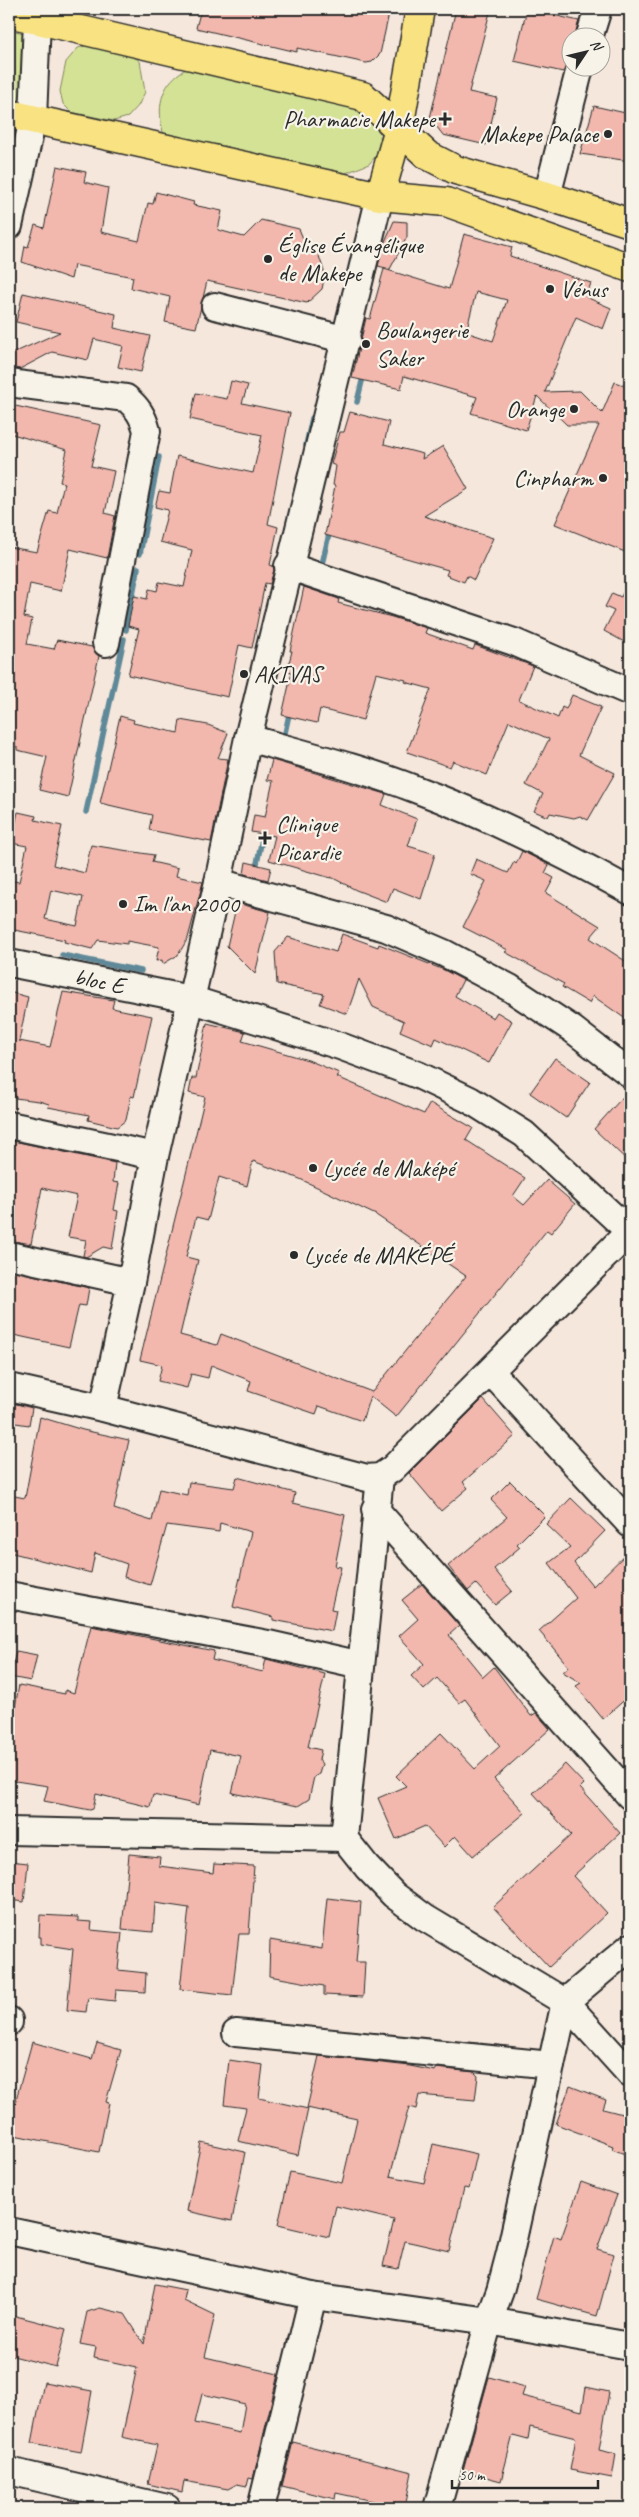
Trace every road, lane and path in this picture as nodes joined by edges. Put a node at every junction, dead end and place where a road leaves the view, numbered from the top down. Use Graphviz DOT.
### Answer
graph roads {
  1 [pos="420,9"];
  2 [pos="598,9"];
  3 [pos="9,13"];
  4 [pos="37,20"];
  5 [pos="592,28"];
  6 [pos="577,78"];
  7 [pos="21,117"];
  8 [pos="399,128"];
  9 [pos="380,196"];
  10 [pos="547,196"];
  11 [pos="630,224"];
  12 [pos="9,226"];
  13 [pos="630,268"];
  14 [pos="215,306"];
  15 [pos="346,340"];
  16 [pos="9,384"];
  17 [pos="288,566"];
  18 [pos="106,643"];
  19 [pos="630,692"];
  20 [pos="248,738"];
  21 [pos="218,882"];
  22 [pos="630,891"];
  23 [pos="9,963"];
  24 [pos="190,999"];
  25 [pos="630,1074"];
  26 [pos="9,1125"];
  27 [pos="155,1156"];
  28 [pos="630,1232"];
  29 [pos="9,1256"];
  30 [pos="131,1282"];
  31 [pos="490,1372"];
  32 [pos="9,1387"];
  33 [pos="103,1408"];
  34 [pos="380,1477"];
  35 [pos="375,1509"];
  36 [pos="630,1524"];
  37 [pos="9,1595"];
  38 [pos="361,1665"];
  39 [pos="630,1796"];
  40 [pos="9,1831"];
  41 [pos="344,1838"];
  42 [pos="630,1947"];
  43 [pos="565,2002"];
  44 [pos="236,2033"];
  45 [pos="551,2065"];
  46 [pos="630,2074"];
  47 [pos="9,2231"];
  48 [pos="313,2296"];
  49 [pos="489,2321"];
  50 [pos="630,2346"];
  51 [pos="9,2471"];
  52 [pos="167,2508"];
  53 [pos="261,2508"];
  54 [pos="437,2508"];
  1 -- 8 [label="main road"];
  2 -- 5 [label="street"];
  3 -- 4 [label="main road"];
  4 -- 7 [label="street"];
  4 -- 8 [label="main road"];
  6 -- 10 [label="street"];
  7 -- 9 [label="main road"];
  7 -- 12 [label="street"];
  8 -- 9 [label="main road"];
  8 -- 10 [label="main road"];
  9 -- 13 [label="main road"];
  9 -- 15 [label="street"];
  10 -- 11 [label="main road"];
  14 -- 15 [label="street"];
  15 -- 17 [label="street"];
  16 -- 18 [label="street"];
  17 -- 19 [label="street"];
  17 -- 20 [label="street"];
  20 -- 21 [label="street"];
  20 -- 22 [label="street"];
  21 -- 24 [label="street"];
  21 -- 25 [label="street"];
  23 -- 24 [label="street, bloc E"];
  24 -- 27 [label="street"];
  24 -- 28 [label="street, bloc E"];
  26 -- 27 [label="street"];
  27 -- 30 [label="street"];
  28 -- 31 [label="street"];
  29 -- 30 [label="street"];
  30 -- 33 [label="street"];
  31 -- 34 [label="street"];
  31 -- 36 [label="street"];
  32 -- 33 [label="street"];
  33 -- 34 [label="street"];
  34 -- 35 [label="street"];
  35 -- 38 [label="street"];
  35 -- 39 [label="street"];
  37 -- 38 [label="street"];
  38 -- 41 [label="street"];
  40 -- 41 [label="street"];
  41 -- 43 [label="street"];
  42 -- 43 [label="street"];
  43 -- 45 [label="street"];
  43 -- 46 [label="street"];
  44 -- 45 [label="street"];
  45 -- 49 [label="street"];
  47 -- 48 [label="street"];
  48 -- 49 [label="street"];
  48 -- 53 [label="street"];
  49 -- 50 [label="street"];
  49 -- 54 [label="street"];
  51 -- 52 [label="street"];
}
